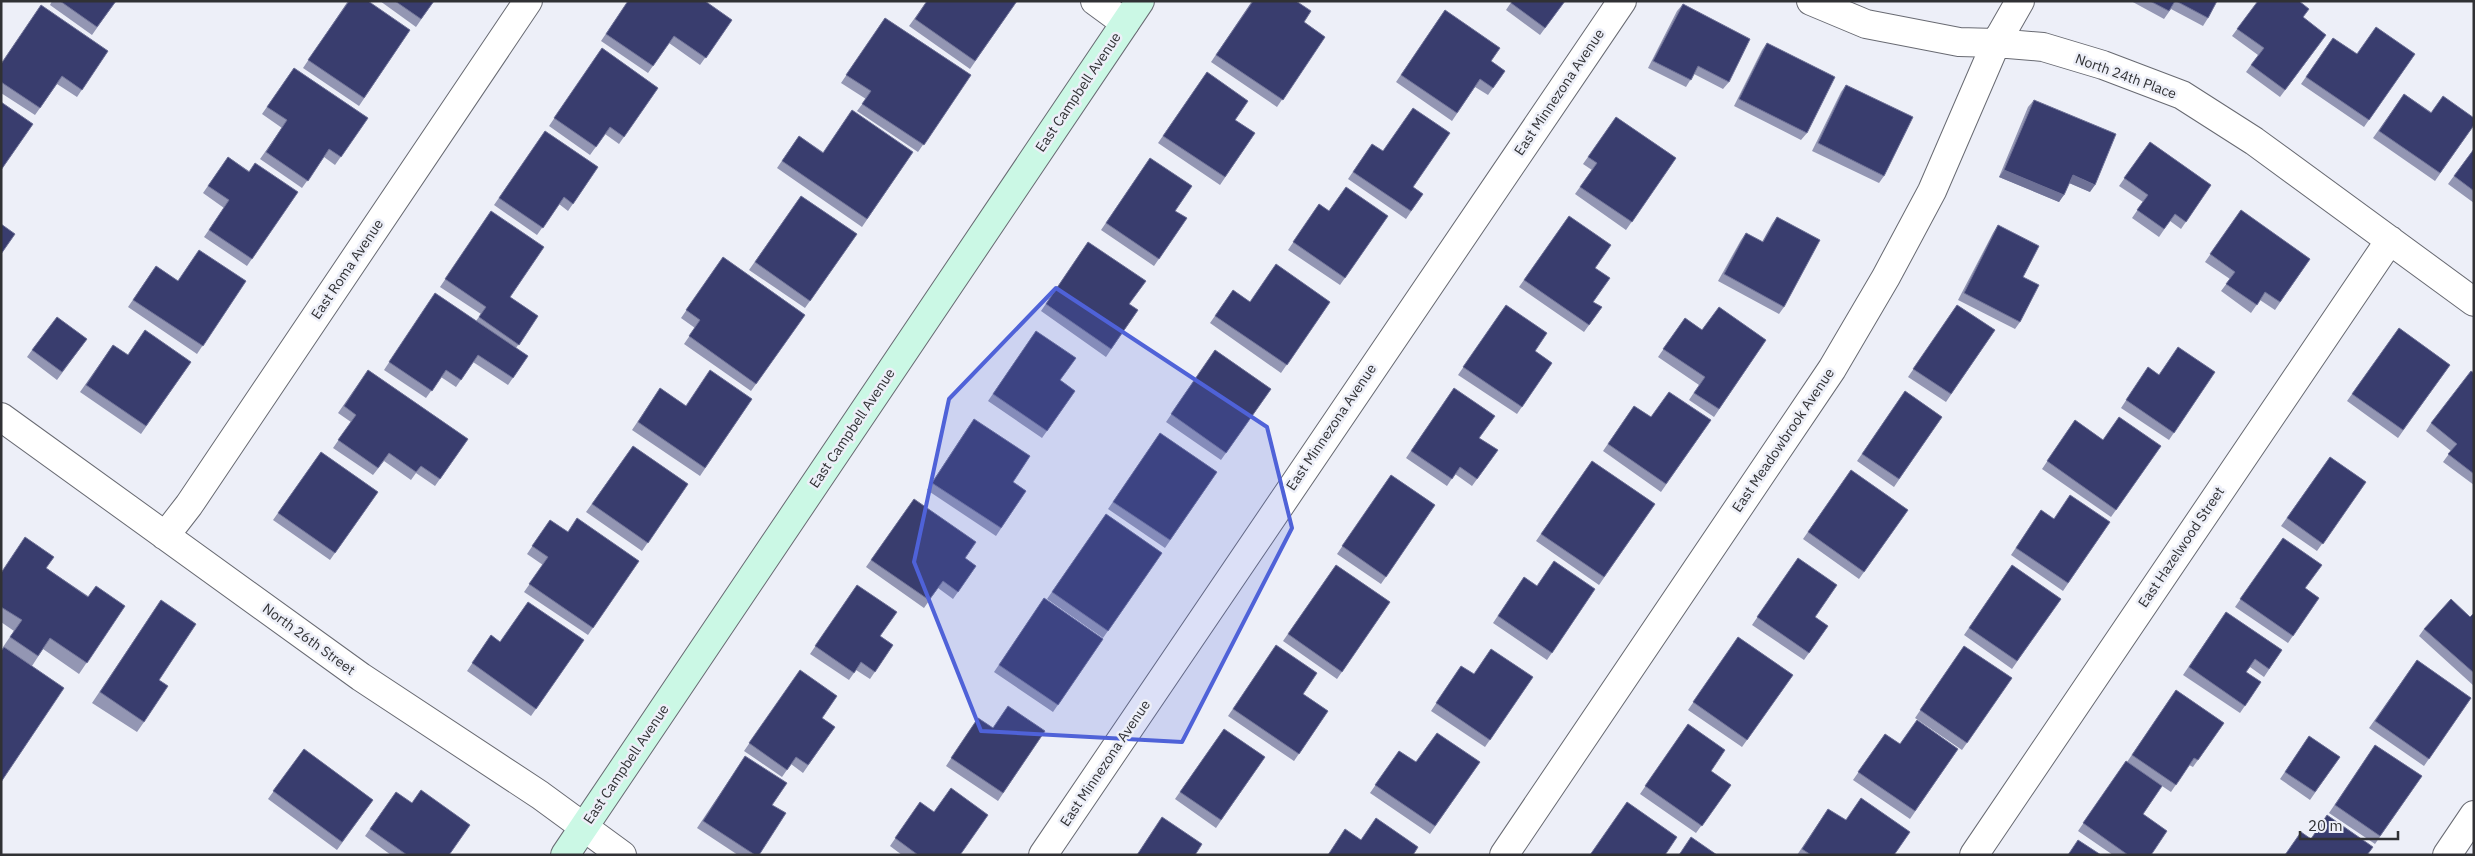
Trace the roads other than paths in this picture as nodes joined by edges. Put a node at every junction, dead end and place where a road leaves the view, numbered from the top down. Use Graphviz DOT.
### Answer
graph roads {
  1 [pos="528,1"];
  2 [pos="1095,1"];
  3 [pos="1622,1"];
  4 [pos="1811,1"];
  5 [pos="2020,1"];
  6 [pos="1132,12"];
  7 [pos="1996,42"];
  8 [pos="2390,240"];
  9 [pos="2474,302"];
  10 [pos="1,417"];
  11 [pos="165,536"];
  12 [pos="2474,814"];
  13 [pos="584,827"];
  14 [pos="565,855"];
  15 [pos="622,855"];
  16 [pos="1043,855"];
  17 [pos="1504,855"];
  18 [pos="1974,855"];
  19 [pos="2447,855"];
  1 -- 11 [label="street, East Roma Avenue"];
  2 -- 6 [label="street"];
  3 -- 16 [label="street, East Minnezona Avenue"];
  4 -- 7 [label="street, North 24th Place"];
  5 -- 7 [label="street, East Meadowbrook Avenue"];
  6 -- 13 [label="street, East Campbell Avenue"];
  7 -- 8 [label="street, North 24th Place"];
  7 -- 17 [label="street, East Meadowbrook Avenue"];
  8 -- 9 [label="street, North 24th Place"];
  8 -- 18 [label="street, East Hazelwood Street"];
  10 -- 11 [label="street, North 26th Street"];
  11 -- 13 [label="street, North 26th Street"];
  12 -- 19 [label="street"];
  13 -- 14 [label="street, East Campbell Avenue"];
  13 -- 15 [label="street, North 26th Street"];
}
